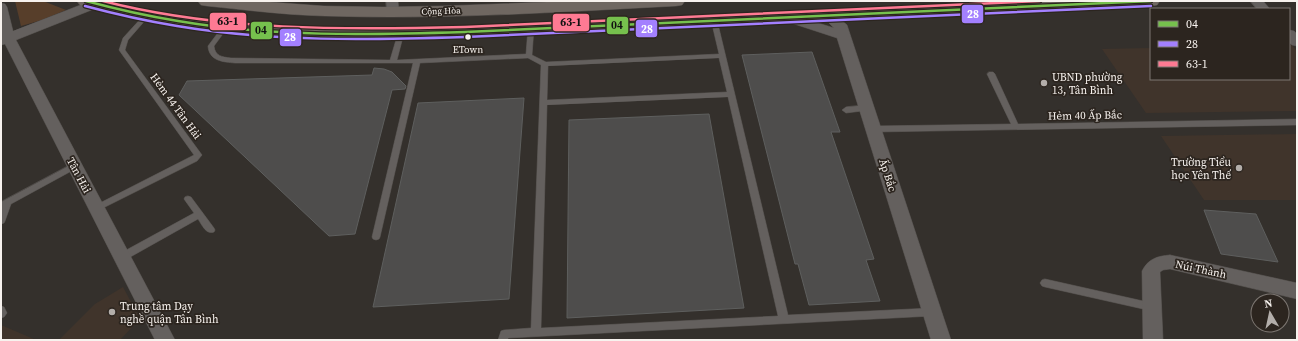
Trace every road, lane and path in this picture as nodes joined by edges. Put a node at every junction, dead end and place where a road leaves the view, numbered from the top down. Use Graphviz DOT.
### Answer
graph roads {
  1 [pos="207,1"];
  2 [pos="676,1"];
  3 [pos="890,1"];
  4 [pos="1151,1"];
  5 [pos="90,2"];
  6 [pos="597,3"];
  7 [pos="286,5"];
  8 [pos="1,7"];
  9 [pos="393,7"];
  10 [pos="818,7"];
  11 [pos="142,9"];
  12 [pos="787,17"];
  13 [pos="714,20"];
  14 [pos="225,27"];
  15 [pos="530,28"];
  16 [pos="4,32"];
  17 [pos="401,33"];
  18 [pos="843,35"];
  19 [pos="529,56"];
  20 [pos="722,56"];
  21 [pos="417,61"];
  22 [pos="394,62"];
  23 [pos="545,64"];
  24 [pos="991,74"];
  25 [pos="731,94"];
  26 [pos="544,103"];
  27 [pos="867,108"];
  28 [pos="846,110"];
  29 [pos="1297,122"];
  30 [pos="1016,127"];
  31 [pos="873,129"];
  32 [pos="74,166"];
  33 [pos="188,200"];
  34 [pos="4,204"];
  35 [pos="97,208"];
  36 [pos="200,214"];
  37 [pos="1,222"];
  38 [pos="211,230"];
  39 [pos="376,237"];
  40 [pos="122,257"];
  41 [pos="1045,283"];
  42 [pos="1297,291"];
  43 [pos="1152,307"];
  44 [pos="1,310"];
  45 [pos="932,312"];
  46 [pos="1,314"];
  47 [pos="784,320"];
  48 [pos="536,332"];
  49 [pos="165,340"];
  50 [pos="503,340"];
  51 [pos="941,340"];
  52 [pos="1153,340"];
  1 -- 7 [label="main road, Cộng Hòa"];
  2 -- 6 [label="main road, Cộng Hòa"];
  3 -- 10 [label="main road, Cộng Hòa"];
  4 -- 10 [label="main road, Cộng Hòa"];
  5 -- 11 [label="main road, Cộng Hòa"];
  5 -- 16 [label="street"];
  6 -- 9 [label="main road, Cộng Hòa"];
  7 -- 9 [label="main road, Cộng Hòa"];
  8 -- 16 [label="street, Tân Hải"];
  10 -- 11 [label="main road, Cộng Hòa"];
  10 -- 12 [label="main road, Cộng Hòa"];
  10 -- 18 [label="street, Ấp Bắc"];
  11 -- 14 [label="main road, Cộng Hòa"];
  11 -- 35 [label="lane, Hẻm 44 Tân Hải"];
  12 -- 13 [label="main road, Cộng Hòa"];
  12 -- 18 [label="street"];
  13 -- 15 [label="main road, Cộng Hòa"];
  13 -- 20 [label="lane"];
  14 -- 17 [label="main road, Cộng Hòa"];
  14 -- 22 [label="lane"];
  15 -- 17 [label="main road, Cộng Hòa"];
  15 -- 19 [label="lane"];
  16 -- 32 [label="street, Tân Hải"];
  17 -- 22 [label="lane"];
  18 -- 27 [label="street, Ấp Bắc"];
  19 -- 21 [label="lane"];
  19 -- 23 [label="lane"];
  20 -- 23 [label="lane"];
  20 -- 25 [label="lane"];
  21 -- 22 [label="lane"];
  21 -- 39 [label="lane"];
  23 -- 26 [label="lane"];
  24 -- 30 [label="lane"];
  25 -- 26 [label="lane"];
  25 -- 47 [label="lane"];
  26 -- 48 [label="lane"];
  27 -- 28 [label="lane"];
  27 -- 31 [label="street, Ấp Bắc"];
  29 -- 30 [label="lane, Hẻm 40 Ấp Bắc"];
  30 -- 31 [label="lane, Hẻm 40 Ấp Bắc"];
  31 -- 45 [label="street, Ấp Bắc"];
  32 -- 34 [label="lane"];
  32 -- 35 [label="street, Tân Hải"];
  33 -- 36 [label="lane"];
  34 -- 37 [label="lane"];
  35 -- 40 [label="street, Tân Hải"];
  36 -- 38 [label="lane"];
  36 -- 40 [label="lane"];
  40 -- 49 [label="street, Tân Hải"];
  41 -- 43 [label="lane"];
  42 -- 43 [label="street, Núi Thành"];
  43 -- 52 [label="street, Núi Thành"];
  44 -- 46 [label="lane"];
  45 -- 47 [label="lane"];
  45 -- 51 [label="street, Ấp Bắc"];
  47 -- 48 [label="lane"];
  48 -- 50 [label="lane"];
}
